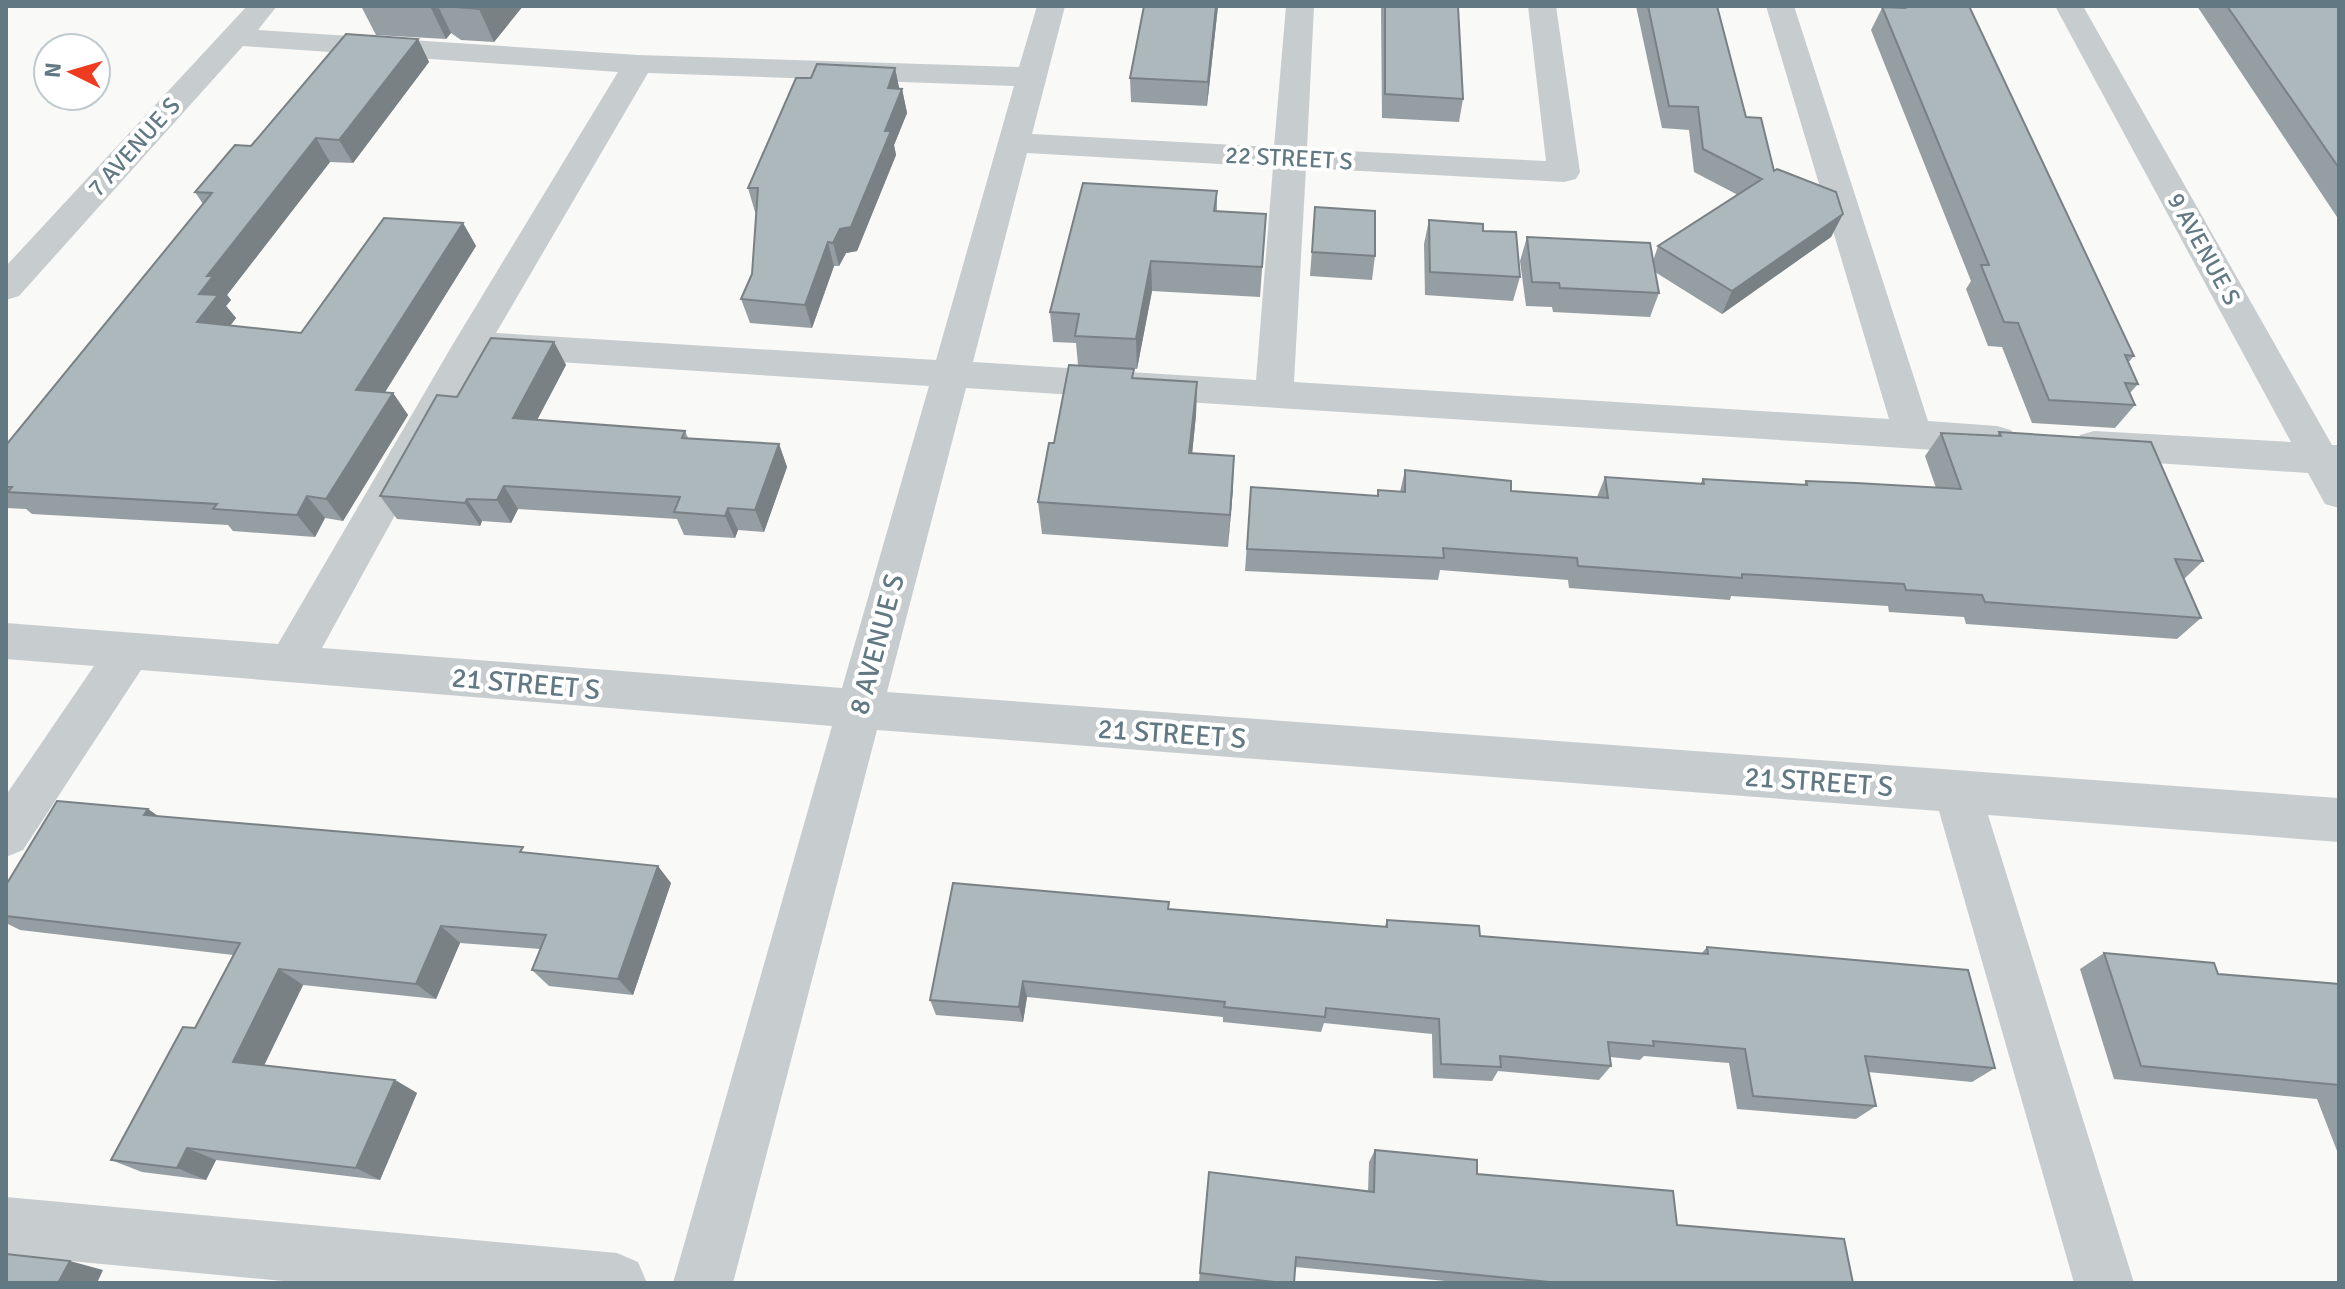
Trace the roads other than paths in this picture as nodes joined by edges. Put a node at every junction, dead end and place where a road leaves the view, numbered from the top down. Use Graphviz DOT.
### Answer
graph roads {
  1 [pos="263,6"];
  2 [pos="1051,6"];
  3 [pos="1300,6"];
  4 [pos="1542,6"];
  5 [pos="1780,6"];
  6 [pos="2069,6"];
  7 [pos="235,37"];
  8 [pos="638,64"];
  9 [pos="1032,77"];
  10 [pos="1013,143"];
  11 [pos="1290,158"];
  12 [pos="6,288"];
  13 [pos="471,344"];
  14 [pos="950,376"];
  15 [pos="1274,395"];
  16 [pos="1913,435"];
  17 [pos="2333,471"];
  18 [pos="6,641"];
  19 [pos="129,651"];
  20 [pos="290,664"];
  21 [pos="858,709"];
  22 [pos="1957,791"];
  23 [pos="2339,820"];
  24 [pos="6,835"];
  25 [pos="6,1226"];
  26 [pos="617,1283"];
  27 [pos="703,1283"];
  28 [pos="2104,1283"];
  1 -- 7 [label="street, 7 AVENUE S"];
  2 -- 9 [label="street, 8 AVENUE S"];
  3 -- 11 [label="street"];
  4 -- 11 [label="street, 22 STREET S"];
  5 -- 16 [label="street"];
  6 -- 17 [label="street, 9 AVENUE S"];
  7 -- 8 [label="street"];
  7 -- 12 [label="street, 7 AVENUE S"];
  8 -- 9 [label="street"];
  8 -- 13 [label="street"];
  9 -- 10 [label="street, 8 AVENUE S"];
  10 -- 11 [label="street, 22 STREET S"];
  10 -- 14 [label="street, 8 AVENUE S"];
  11 -- 15 [label="street"];
  13 -- 14 [label="street"];
  13 -- 20 [label="street"];
  14 -- 15 [label="street"];
  14 -- 21 [label="street, 8 AVENUE S"];
  15 -- 16 [label="street"];
  16 -- 17 [label="street"];
  18 -- 19 [label="street, 21 STREET S"];
  19 -- 20 [label="street, 21 STREET S"];
  19 -- 24 [label="street"];
  20 -- 21 [label="street, 21 STREET S"];
  21 -- 22 [label="street, 21 STREET S"];
  21 -- 27 [label="street, 8 AVENUE S"];
  22 -- 23 [label="street, 21 STREET S"];
  22 -- 28 [label="street"];
  25 -- 26 [label="street"];
}
